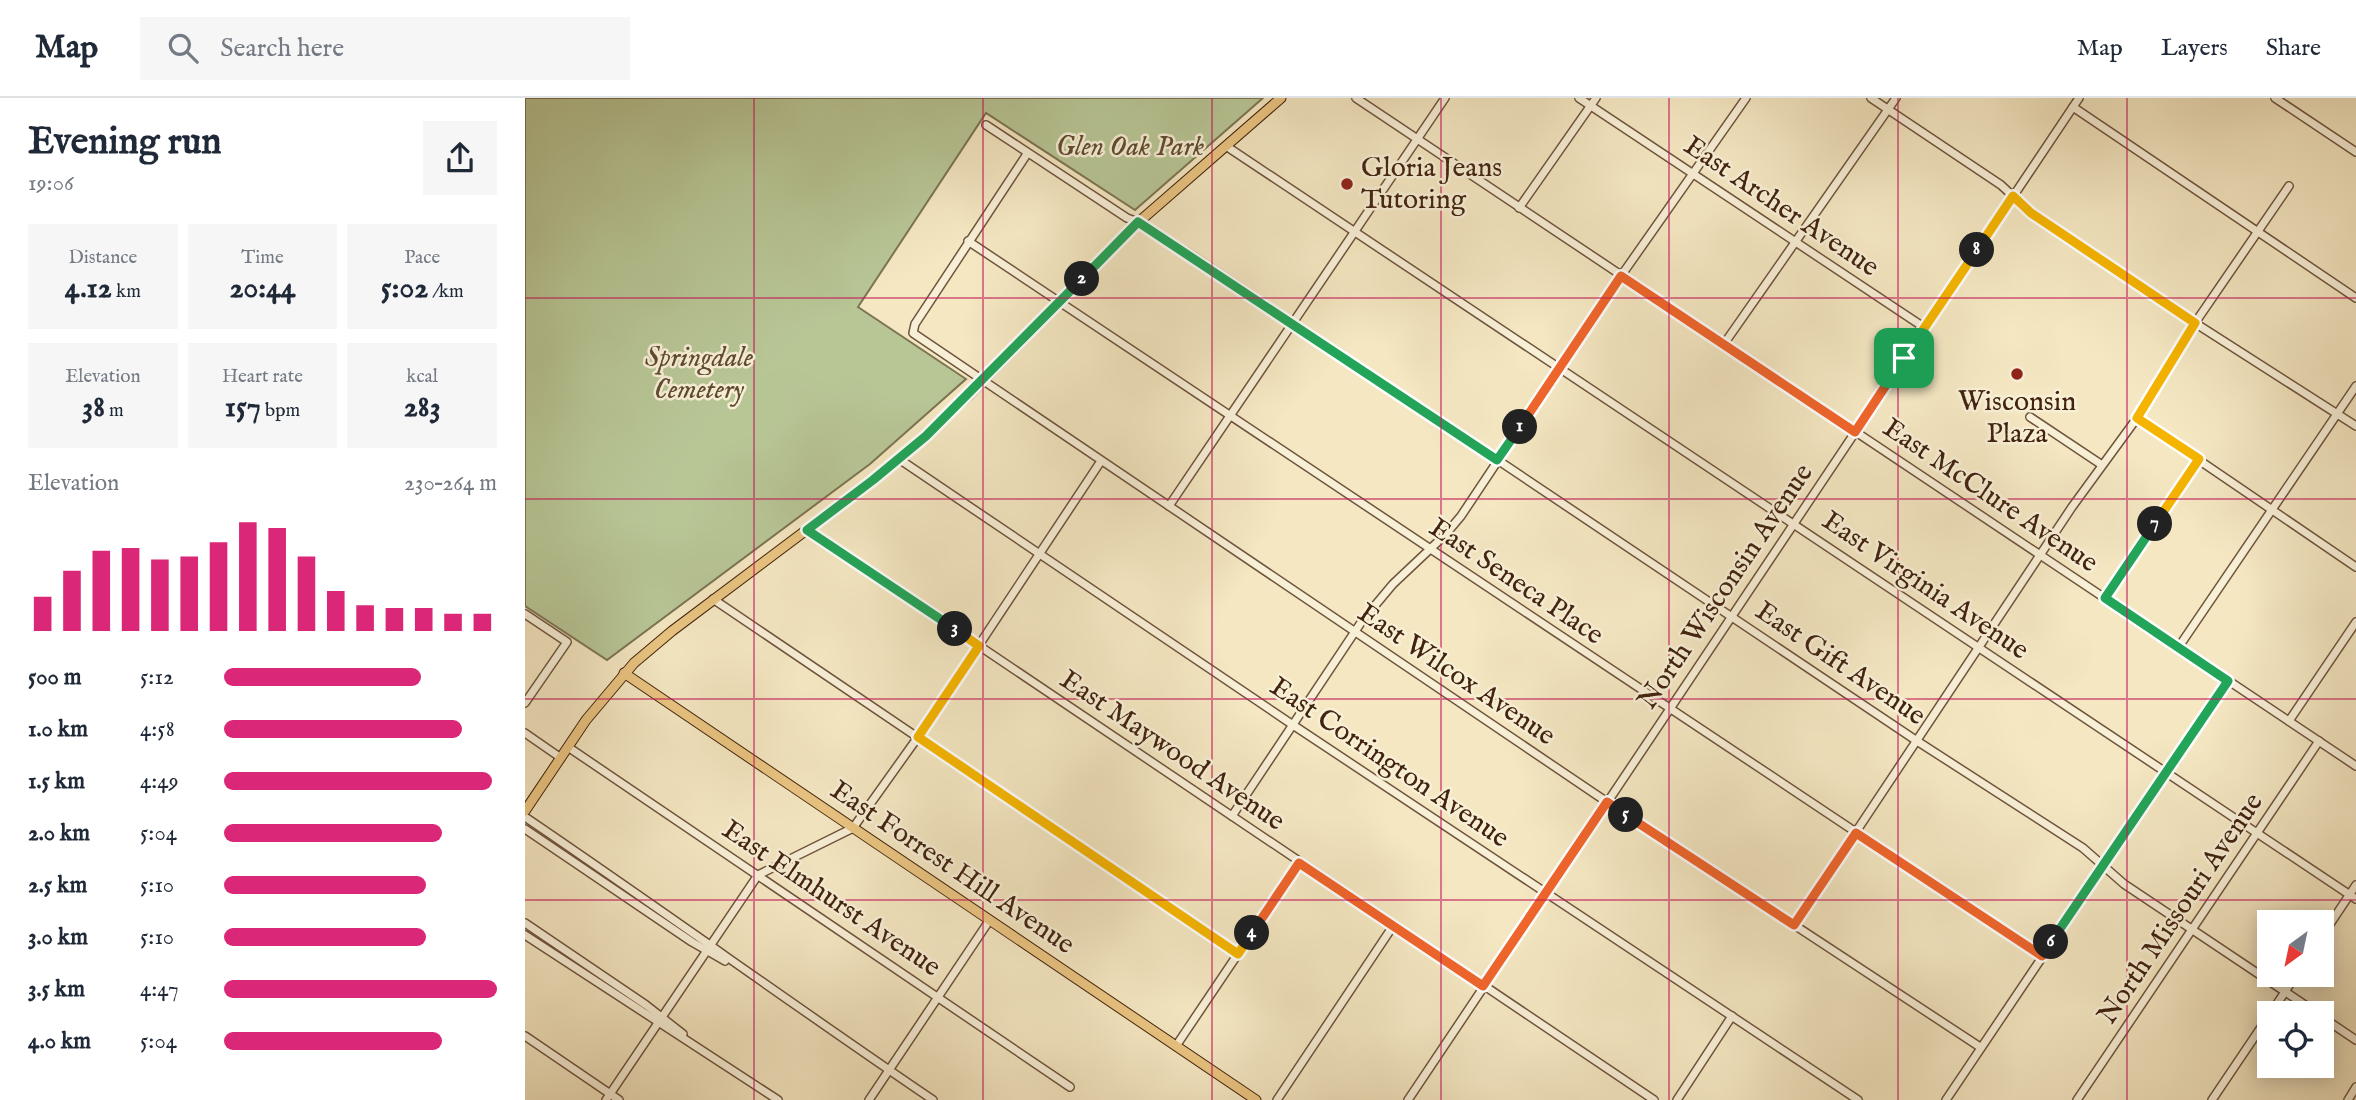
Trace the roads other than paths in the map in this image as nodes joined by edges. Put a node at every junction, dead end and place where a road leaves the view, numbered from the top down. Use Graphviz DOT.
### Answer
graph roads {
  1 [pos="1281,98"];
  2 [pos="1356,98"];
  3 [pos="1445,98"];
  4 [pos="1579,98"];
  5 [pos="1596,98"];
  6 [pos="1746,98"];
  7 [pos="1871,98"];
  8 [pos="1896,98"];
  9 [pos="2079,98"];
  10 [pos="2275,98"];
  11 [pos="1591,106"];
  12 [pos="2073,107"];
  13 [pos="1888,109"];
  14 [pos="986,125"];
  15 [pos="1416,139"];
  16 [pos="1226,146"];
  17 [pos="2356,152"];
  18 [pos="1027,154"];
  19 [pos="1693,174"];
  20 [pos="2288,186"];
  21 [pos="2013,196"];
  22 [pos="1519,208"];
  23 [pos="1138,222"];
  24 [pos="1354,231"];
  25 [pos="2257,231"];
  26 [pos="968,241"];
  27 [pos="1794,242"];
  28 [pos="1621,276"];
  29 [pos="2356,298"];
  30 [pos="1060,302"];
  31 [pos="1292,323"];
  32 [pos="2195,323"];
  33 [pos="1925,328"];
  34 [pos="1724,344"];
  35 [pos="1560,368"];
  36 [pos="983,380"];
  37 [pos="2356,386"];
  38 [pos="2338,414"];
  39 [pos="1230,415"];
  40 [pos="2030,417"];
  41 [pos="2137,418"];
  42 [pos="2356,426"];
  43 [pos="1855,432"];
  44 [pos="2199,459"];
  45 [pos="899,460"];
  46 [pos="1497,460"];
  47 [pos="1101,461"];
  48 [pos="2102,465"];
  49 [pos="1169,506"];
  50 [pos="2272,509"];
  51 [pos="1794,524"];
  52 [pos="807,530"];
  53 [pos="1429,549"];
  54 [pos="1040,555"];
  55 [pos="2041,555"];
  56 [pos="2356,567"];
  57 [pos="2105,598"];
  58 [pos="713,599"];
  59 [pos="525,614"];
  60 [pos="1731,617"];
  61 [pos="2356,622"];
  62 [pos="1354,631"];
  63 [pos="979,646"];
  64 [pos="1980,648"];
  65 [pos="2178,648"];
  66 [pos="624,673"];
  67 [pos="2228,681"];
  68 [pos="525,703"];
  69 [pos="1669,709"];
  70 [pos="2289,722"];
  71 [pos="1293,725"];
  72 [pos="525,733"];
  73 [pos="918,737"];
  74 [pos="1917,741"];
  75 [pos="2319,741"];
  76 [pos="568,747"];
  77 [pos="561,758"];
  78 [pos="2356,766"];
  79 [pos="2166,772"];
  80 [pos="1607,802"];
  81 [pos="525,814"];
  82 [pos="1232,816"];
  83 [pos="853,828"];
  84 [pos="525,829"];
  85 [pos="1856,833"];
  86 [pos="2257,834"];
  87 [pos="1299,863"];
  88 [pos="2103,867"];
  89 [pos="758,875"];
  90 [pos="2356,886"];
  91 [pos="1546,893"];
  92 [pos="2353,897"];
  93 [pos="2335,920"];
  94 [pos="989,921"];
  95 [pos="525,923"];
  96 [pos="1794,925"];
  97 [pos="1393,926"];
  98 [pos="2193,930"];
  99 [pos="525,935"];
  100 [pos="709,948"];
  101 [pos="1238,954"];
  102 [pos="2042,956"];
  103 [pos="1483,986"];
  104 [pos="2288,987"];
  105 [pos="2285,992"];
  106 [pos="939,996"];
  107 [pos="2279,1001"];
  108 [pos="2299,1001"];
  109 [pos="1732,1016"];
  110 [pos="661,1020"];
  111 [pos="2334,1025"];
  112 [pos="2257,1033"];
  113 [pos="525,1036"];
  114 [pos="2356,1040"];
  115 [pos="1176,1046"];
  116 [pos="1980,1047"];
  117 [pos="889,1070"];
  118 [pos="1070,1087"];
  119 [pos="2356,1087"];
  120 [pos="608,1097"];
  121 [pos="619,1100"];
  122 [pos="778,1100"];
  123 [pos="869,1100"];
  124 [pos="933,1100"];
  125 [pos="1256,1100"];
  126 [pos="1277,1100"];
  127 [pos="1408,1100"];
  128 [pos="1654,1100"];
  129 [pos="1677,1100"];
  130 [pos="1858,1100"];
  131 [pos="1946,1100"];
  132 [pos="2077,1100"];
  133 [pos="2212,1100"];
  134 [pos="2347,1100"];
  1 -- 16 [label="main road"];
  2 -- 15 [label="street, East McClure Avenue"];
  3 -- 15 [label="street"];
  4 -- 11 [label="street, East Archer Avenue"];
  5 -- 11 [label="street"];
  6 -- 19 [label="street"];
  7 -- 13 [label="street"];
  8 -- 13 [label="street"];
  9 -- 12 [label="street, North Wisconsin Avenue"];
  10 -- 17 [label="street"];
  11 -- 19 [label="street, East Archer Avenue"];
  11 -- 22 [label="street"];
  12 -- 21 [label="street, North Wisconsin Avenue"];
  12 -- 25 [label="street"];
  13 -- 21 [label="street"];
  13 -- 27 [label="street"];
  14 -- 18 [label="street, East Gift Avenue"];
  15 -- 22 [label="street, East McClure Avenue"];
  15 -- 24 [label="street"];
  16 -- 23 [label="main road"];
  16 -- 24 [label="street, East Virginia Avenue"];
  18 -- 23 [label="street, East Gift Avenue"];
  18 -- 26 [label="street"];
  19 -- 27 [label="street, East Archer Avenue"];
  19 -- 28 [label="street"];
  20 -- 25 [label="street"];
  21 -- 32 [label="street"];
  21 -- 33 [label="street, North Wisconsin Avenue"];
  22 -- 28 [label="street, East McClure Avenue"];
  23 -- 30 [label="main road"];
  23 -- 31 [label="street, East Gift Avenue"];
  24 -- 31 [label="street"];
  24 -- 35 [label="street, East Virginia Avenue"];
  25 -- 29 [label="street"];
  25 -- 32 [label="street"];
  26 -- 30 [label="street, East Seneca Place"];
  26 -- 36 [label="street, East Wilcox Avenue"];
  27 -- 33 [label="street, East Archer Avenue"];
  27 -- 34 [label="street"];
  28 -- 34 [label="street, East McClure Avenue"];
  28 -- 35 [label="street"];
  30 -- 36 [label="main road"];
  30 -- 39 [label="street, East Seneca Place"];
  31 -- 39 [label="street"];
  31 -- 46 [label="street, East Gift Avenue"];
  32 -- 38 [label="street"];
  32 -- 41 [label="street"];
  33 -- 43 [label="street, North Wisconsin Avenue"];
  34 -- 43 [label="street, East McClure Avenue"];
  35 -- 46 [label="street"];
  35 -- 51 [label="street, East Virginia Avenue"];
  36 -- 45 [label="main road"];
  36 -- 47 [label="street, East Wilcox Avenue"];
  37 -- 38 [label="street"];
  38 -- 42 [label="street"];
  38 -- 50 [label="street"];
  39 -- 49 [label="street"];
  39 -- 53 [label="street, East Seneca Place"];
  40 -- 48 [label="street"];
  41 -- 44 [label="street"];
  41 -- 48 [label="street"];
  43 -- 51 [label="street, North Wisconsin Avenue"];
  43 -- 55 [label="street, East McClure Avenue"];
  44 -- 50 [label="street"];
  44 -- 57 [label="street"];
  45 -- 52 [label="main road"];
  45 -- 54 [label="street, East Corrington Avenue"];
  46 -- 53 [label="street"];
  46 -- 60 [label="street, East Gift Avenue"];
  47 -- 49 [label="street, East Wilcox Avenue"];
  47 -- 54 [label="street"];
  48 -- 55 [label="street"];
  49 -- 62 [label="street, East Wilcox Avenue"];
  50 -- 56 [label="street"];
  50 -- 65 [label="street"];
  51 -- 60 [label="street, North Wisconsin Avenue"];
  51 -- 64 [label="street, East Virginia Avenue"];
  52 -- 58 [label="main road"];
  52 -- 63 [label="street, East Maywood Avenue"];
  53 -- 62 [label="street"];
  53 -- 69 [label="street, East Seneca Place"];
  54 -- 63 [label="street"];
  54 -- 71 [label="street, East Corrington Avenue"];
  55 -- 57 [label="street, East McClure Avenue"];
  55 -- 64 [label="street"];
  57 -- 65 [label="street, East McClure Avenue"];
  58 -- 66 [label="main road"];
  58 -- 73 [label="street"];
  59 -- 68 [label="street"];
  60 -- 69 [label="street, North Wisconsin Avenue"];
  60 -- 74 [label="street, East Gift Avenue"];
  61 -- 70 [label="street"];
  62 -- 71 [label="street"];
  62 -- 80 [label="street, East Wilcox Avenue"];
  63 -- 73 [label="street"];
  63 -- 82 [label="street, East Maywood Avenue"];
  64 -- 74 [label="street"];
  64 -- 79 [label="street, East Virginia Avenue"];
  65 -- 67 [label="street, East McClure Avenue"];
  66 -- 76 [label="main road"];
  66 -- 83 [label="main road, East Forrest Hill Avenue"];
  67 -- 70 [label="street, East McClure Avenue"];
  67 -- 79 [label="street"];
  69 -- 80 [label="street, North Wisconsin Avenue"];
  69 -- 85 [label="street, East Seneca Place"];
  70 -- 75 [label="street, East McClure Avenue"];
  71 -- 82 [label="street"];
  71 -- 91 [label="street, East Corrington Avenue"];
  72 -- 77 [label="street"];
  73 -- 83 [label="street"];
  73 -- 101 [label="street"];
  74 -- 85 [label="street"];
  74 -- 88 [label="street, East Gift Avenue"];
  75 -- 78 [label="street, East McClure Avenue"];
  75 -- 86 [label="street, North Missouri Avenue"];
  76 -- 77 [label="main road"];
  76 -- 89 [label="street, East Elmhurst Avenue"];
  77 -- 81 [label="main road"];
  79 -- 86 [label="street, East Virginia Avenue"];
  79 -- 88 [label="street"];
  80 -- 91 [label="street, North Wisconsin Avenue"];
  80 -- 96 [label="street, East Wilcox Avenue"];
  81 -- 100 [label="street"];
  82 -- 87 [label="street, East Maywood Avenue"];
  83 -- 89 [label="street"];
  83 -- 94 [label="main road, East Forrest Hill Avenue"];
  84 -- 100 [label="street"];
  85 -- 96 [label="street"];
  85 -- 102 [label="street, East Seneca Place"];
  86 -- 92 [label="street, East Virginia Avenue"];
  86 -- 98 [label="street, North Missouri Avenue"];
  87 -- 97 [label="street, East Maywood Avenue"];
  87 -- 101 [label="street"];
  88 -- 98 [label="street, East Gift Avenue"];
  88 -- 102 [label="street"];
  89 -- 100 [label="street"];
  89 -- 106 [label="street, East Elmhurst Avenue"];
  90 -- 92 [label="street"];
  91 -- 103 [label="street, North Wisconsin Avenue"];
  91 -- 109 [label="street, East Corrington Avenue"];
  92 -- 93 [label="street"];
  94 -- 106 [label="street"];
  94 -- 115 [label="main road, East Forrest Hill Avenue"];
  95 -- 110 [label="street"];
  96 -- 116 [label="street, East Wilcox Avenue"];
  97 -- 103 [label="street, East Maywood Avenue"];
  97 -- 126 [label="street"];
  98 -- 105 [label="street, East Gift Avenue"];
  98 -- 132 [label="street, North Missouri Avenue"];
  99 -- 110 [label="street"];
  100 -- 110 [label="street"];
  100 -- 117 [label="street"];
  101 -- 115 [label="street"];
  102 -- 116 [label="street"];
  103 -- 127 [label="street, North Wisconsin Avenue"];
  103 -- 128 [label="street, East Maywood Avenue"];
  104 -- 105 [label="street"];
  105 -- 107 [label="street"];
  105 -- 108 [label="street, East Gift Avenue"];
  106 -- 117 [label="street"];
  106 -- 118 [label="street, East Elmhurst Avenue"];
  109 -- 129 [label="street"];
  109 -- 130 [label="street, East Corrington Avenue"];
  110 -- 120 [label="street"];
  110 -- 122 [label="street"];
  111 -- 114 [label="street"];
  112 -- 133 [label="street"];
  113 -- 120 [label="street"];
  115 -- 125 [label="main road, East Forrest Hill Avenue"];
  116 -- 131 [label="street"];
  117 -- 123 [label="street"];
  117 -- 124 [label="street"];
  119 -- 134 [label="street"];
  120 -- 121 [label="street"];
}
